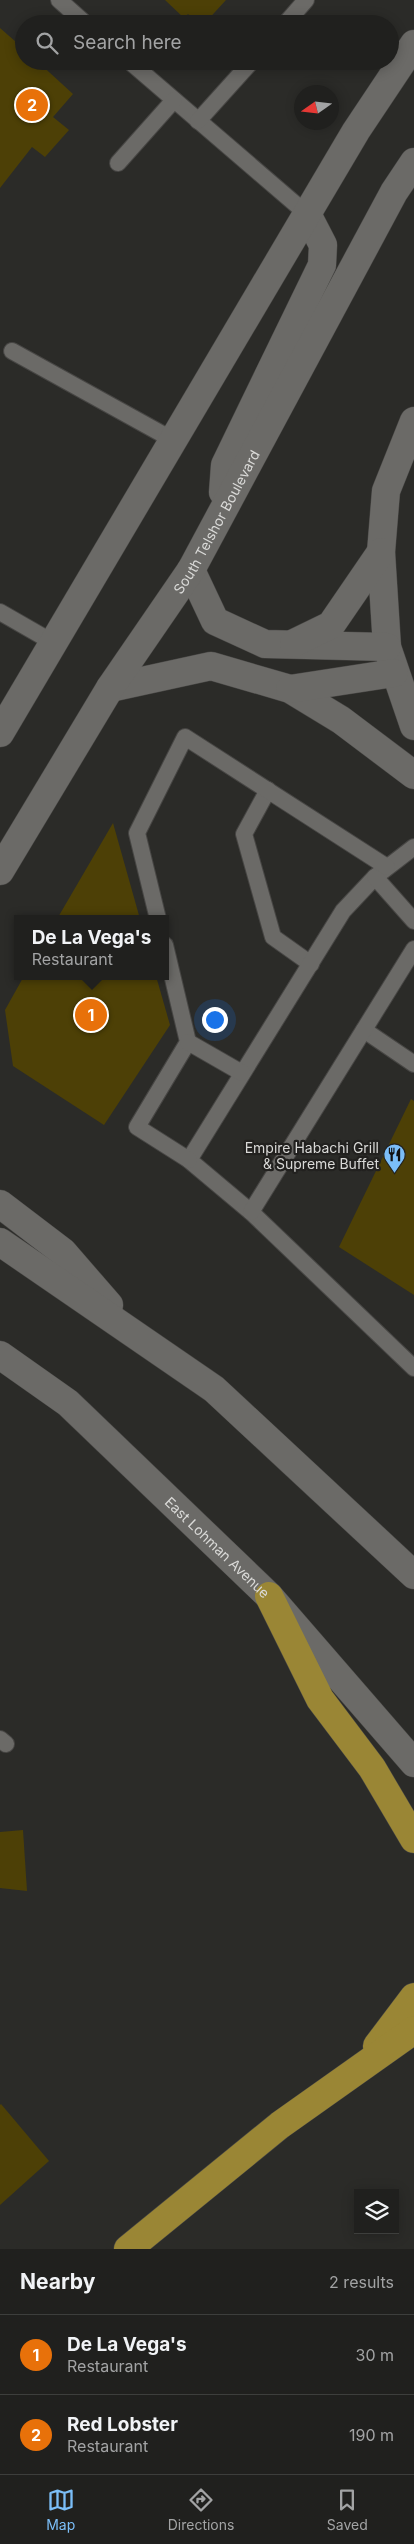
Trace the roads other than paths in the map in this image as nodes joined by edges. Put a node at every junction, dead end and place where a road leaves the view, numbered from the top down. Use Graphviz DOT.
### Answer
graph roads {
  1 [pos="59,0"];
  2 [pos="297,3"];
  3 [pos="76,15"];
  4 [pos="290,15"];
  5 [pos="414,44"];
  6 [pos="399,66"];
  7 [pos="139,70"];
  8 [pos="244,70"];
  9 [pos="397,70"];
  10 [pos="174,100"];
  11 [pos="198,121"];
  12 [pos="414,162"];
  13 [pos="118,163"];
  14 [pos="307,214"];
  15 [pos="12,351"];
  16 [pos="414,421"];
  17 [pos="173,440"];
  18 [pos="222,511"];
  19 [pos="380,552"];
  20 [pos="191,570"];
  21 [pos="0,612"];
  22 [pos="54,643"];
  23 [pos="290,645"];
  24 [pos="391,660"];
  25 [pos="110,688"];
  26 [pos="290,689"];
  27 [pos="414,726"];
  28 [pos="0,733"];
  29 [pos="414,776"];
  30 [pos="268,790"];
  31 [pos="414,847"];
  32 [pos="0,871"];
  33 [pos="381,872"];
  34 [pos="157,915"];
  35 [pos="414,920"];
  36 [pos="414,950"];
  37 [pos="169,963"];
  38 [pos="311,964"];
  39 [pos="364,1030"];
  40 [pos="188,1042"];
  41 [pos="414,1064"];
  42 [pos="242,1073"];
  43 [pos="189,1160"];
  44 [pos="0,1204"];
  45 [pos="251,1212"];
  46 [pos="0,1242"];
  47 [pos="135,1335"];
  48 [pos="0,1355"];
  49 [pos="414,1368"];
  50 [pos="414,1575"];
  51 [pos="270,1596"];
  52 [pos="414,1763"];
  53 [pos="414,1839"];
  54 [pos="414,1997"];
  55 [pos="414,2030"];
  56 [pos="359,2069"];
  57 [pos="128,2249"];
  1 -- 3 [label="lane"];
  2 -- 4 [label="lane"];
  5 -- 6 [label="main road"];
  7 -- 10 [label="lane"];
  8 -- 11 [label="lane"];
  9 -- 14 [label="main road"];
  10 -- 11 [label="lane"];
  10 -- 13 [label="lane"];
  11 -- 14 [label="lane"];
  12 -- 18 [label="main road, South Telshor Boulevard"];
  14 -- 17 [label="main road"];
  14 -- 18 [label="main road"];
  15 -- 17 [label="lane"];
  16 -- 19 [label="main road"];
  17 -- 22 [label="main road"];
  18 -- 20 [label="main road, South Telshor Boulevard"];
  19 -- 23 [label="main road"];
  19 -- 24 [label="main road"];
  20 -- 23 [label="main road"];
  20 -- 25 [label="main road, South Telshor Boulevard"];
  21 -- 22 [label="lane"];
  22 -- 28 [label="main road"];
  23 -- 24 [label="main road"];
  24 -- 26 [label="main road"];
  24 -- 27 [label="main road"];
  25 -- 26 [label="main road"];
  25 -- 32 [label="main road, South Telshor Boulevard"];
  26 -- 29 [label="main road"];
  30 -- 33 [label="lane"];
  30 -- 34 [label="lane"];
  30 -- 38 [label="lane"];
  31 -- 33 [label="lane"];
  33 -- 35 [label="lane"];
  33 -- 38 [label="lane"];
  36 -- 39 [label="lane"];
  37 -- 40 [label="lane"];
  38 -- 42 [label="lane"];
  39 -- 41 [label="lane"];
  39 -- 45 [label="lane"];
  40 -- 42 [label="lane"];
  40 -- 43 [label="lane"];
  42 -- 43 [label="lane"];
  43 -- 45 [label="lane"];
  44 -- 47 [label="main road"];
  45 -- 49 [label="lane"];
  46 -- 47 [label="main road"];
  47 -- 50 [label="main road"];
  48 -- 51 [label="main road, East Lohman Avenue"];
  51 -- 52 [label="main road, East Lohman Avenue"];
  51 -- 53 [label="highway"];
  54 -- 56 [label="highway"];
  55 -- 56 [label="highway"];
  56 -- 57 [label="highway"];
}
